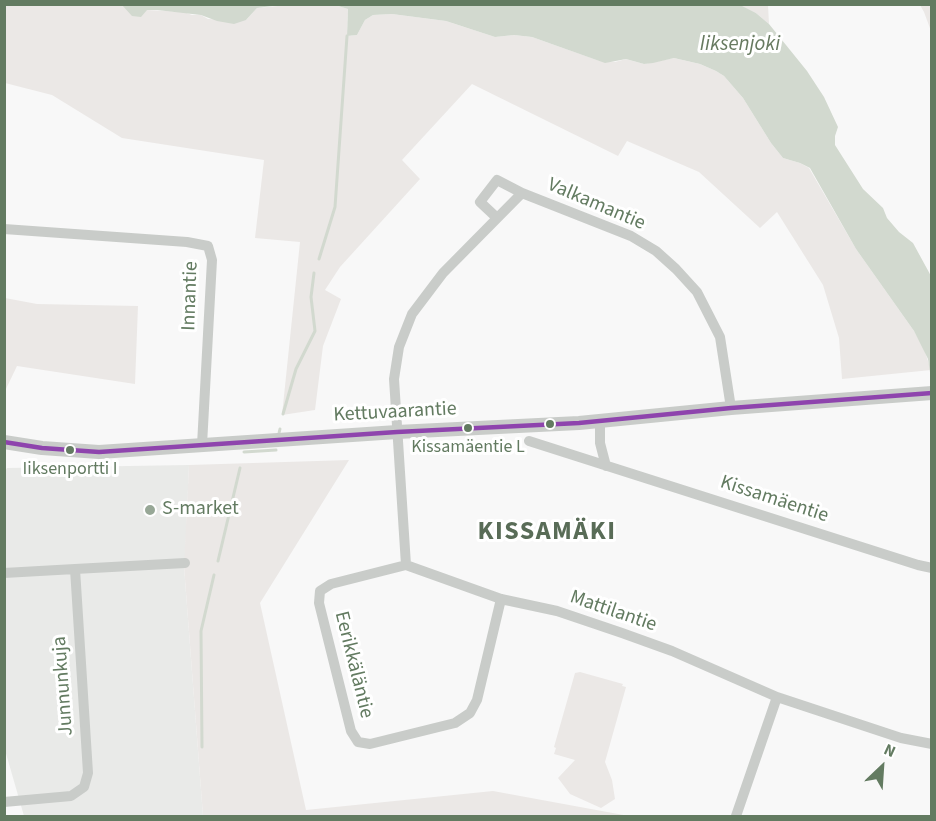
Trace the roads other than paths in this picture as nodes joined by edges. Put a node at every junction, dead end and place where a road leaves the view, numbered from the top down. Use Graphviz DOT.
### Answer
graph roads {
  1 [pos="522,193"];
  2 [pos="496,217"];
  3 [pos="4,229"];
  4 [pos="930,393"];
  5 [pos="731,408"];
  6 [pos="600,421"];
  7 [pos="397,432"];
  8 [pos="529,441"];
  9 [pos="4,442"];
  10 [pos="202,445"];
  11 [pos="606,466"];
  12 [pos="185,563"];
  13 [pos="406,566"];
  14 [pos="932,568"];
  15 [pos="75,569"];
  16 [pos="4,573"];
  17 [pos="501,598"];
  18 [pos="777,697"];
  19 [pos="932,744"];
  20 [pos="4,802"];
  21 [pos="736,816"];
  1 -- 2 [label="street, Valkamantie"];
  1 -- 2 [label="street, Valkamantie"];
  1 -- 5 [label="street, Valkamantie"];
  2 -- 7 [label="street, Valkamantie"];
  3 -- 10 [label="street, Innantie"];
  4 -- 5 [label="street, Kettuvaarantie"];
  5 -- 6 [label="street, Kettuvaarantie"];
  6 -- 7 [label="street, Kettuvaarantie"];
  6 -- 11 [label="street"];
  7 -- 10 [label="street, Kettuvaarantie"];
  7 -- 13 [label="street"];
  8 -- 11 [label="street, Kissamäentie"];
  9 -- 10 [label="street, Kettuvaarantie"];
  11 -- 14 [label="street, Kissamäentie"];
  12 -- 15 [label="street"];
  13 -- 17 [label="street, Mattilantie"];
  13 -- 17 [label="street, Eerikkäläntie"];
  15 -- 16 [label="street"];
  15 -- 20 [label="street, Junnunkuja"];
  17 -- 18 [label="street, Mattilantie"];
  18 -- 19 [label="street, Mattilantie"];
  18 -- 21 [label="street"];
}
